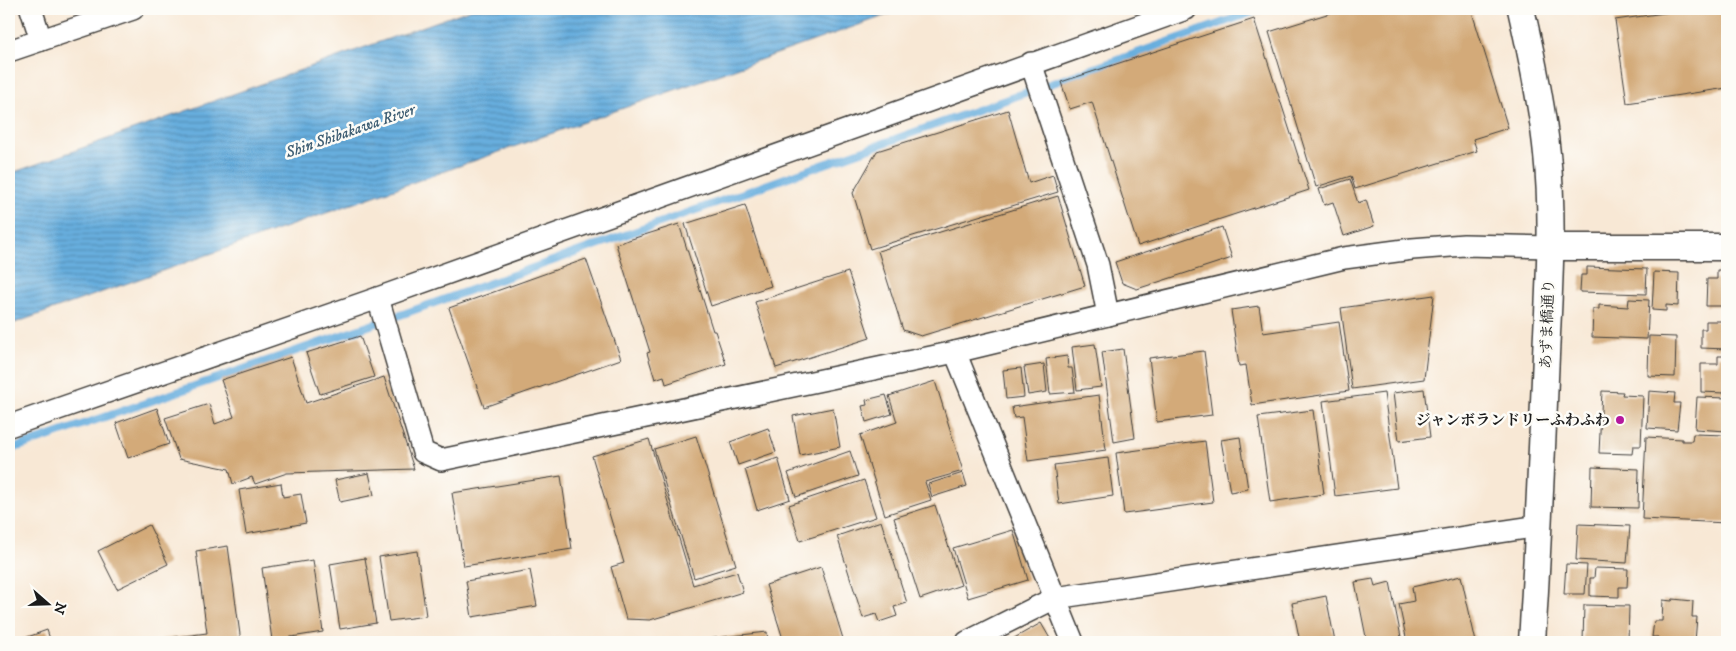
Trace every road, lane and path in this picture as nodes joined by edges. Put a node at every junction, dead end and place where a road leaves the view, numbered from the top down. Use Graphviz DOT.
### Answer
graph roads {
  1 [pos="31,9"];
  2 [pos="133,9"];
  3 [pos="1186,9"];
  4 [pos="1521,9"];
  5 [pos="41,40"];
  6 [pos="9,51"];
  7 [pos="1031,63"];
  8 [pos="1550,247"];
  9 [pos="1727,247"];
  10 [pos="378,298"];
  11 [pos="1108,315"];
  12 [pos="955,352"];
  13 [pos="9,426"];
  14 [pos="1539,526"];
  15 [pos="1054,598"];
  16 [pos="967,642"];
  17 [pos="1073,642"];
  18 [pos="1532,642"];
  1 -- 5 [label="street"];
  2 -- 5 [label="street"];
  3 -- 7 [label="street"];
  4 -- 8 [label="street, あずま橋通り"];
  5 -- 6 [label="street"];
  7 -- 10 [label="street"];
  7 -- 11 [label="street"];
  8 -- 9 [label="street"];
  8 -- 11 [label="street"];
  8 -- 14 [label="street, あずま橋通り"];
  10 -- 12 [label="street"];
  10 -- 13 [label="street"];
  11 -- 12 [label="street"];
  12 -- 15 [label="street"];
  14 -- 15 [label="street"];
  14 -- 18 [label="street, あずま橋通り"];
  15 -- 16 [label="street"];
  15 -- 17 [label="street"];
}
